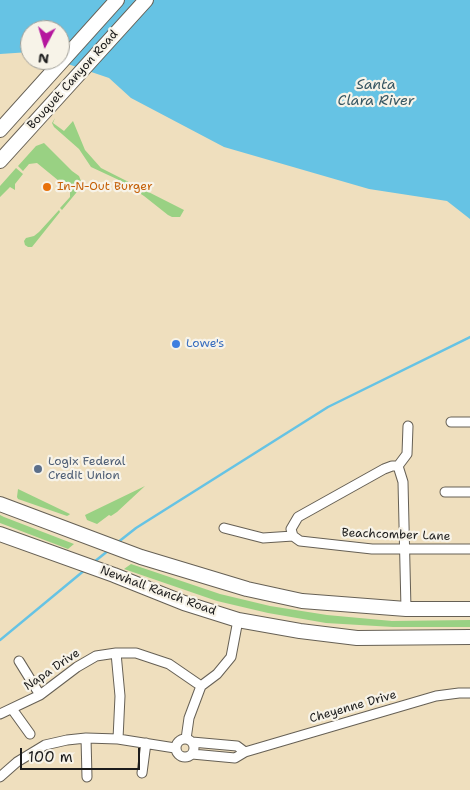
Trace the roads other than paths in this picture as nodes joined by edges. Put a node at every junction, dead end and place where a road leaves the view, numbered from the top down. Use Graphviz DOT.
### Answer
graph roads {
  1 [pos="117,0"];
  2 [pos="146,0"];
  3 [pos="17,110"];
  4 [pos="34,123"];
  5 [pos="0,130"];
  6 [pos="0,161"];
  7 [pos="451,422"];
  8 [pos="470,422"];
  9 [pos="408,426"];
  10 [pos="398,466"];
  11 [pos="445,492"];
  12 [pos="470,492"];
  13 [pos="0,504"];
  14 [pos="224,528"];
  15 [pos="0,534"];
  16 [pos="293,536"];
  17 [pos="405,549"];
  18 [pos="470,549"];
  19 [pos="406,609"];
  20 [pos="470,609"];
  21 [pos="238,620"];
  22 [pos="470,637"];
  23 [pos="116,653"];
  24 [pos="19,661"];
  25 [pos="200,686"];
  26 [pos="470,693"];
  27 [pos="40,695"];
  28 [pos="12,708"];
  29 [pos="0,714"];
  30 [pos="30,734"];
  31 [pos="86,738"];
  32 [pos="118,739"];
  33 [pos="189,740"];
  34 [pos="146,743"];
  35 [pos="176,748"];
  36 [pos="245,752"];
  37 [pos="192,754"];
  38 [pos="142,773"];
  39 [pos="0,777"];
  40 [pos="87,778"];
  1 -- 3 [label="main road, Bouquet Canyon Road"];
  2 -- 4 [label="main road, Bouquet Canyon Road"];
  3 -- 4 [label="main road"];
  3 -- 5 [label="main road, Bouquet Canyon Road"];
  4 -- 6 [label="main road, Bouquet Canyon Road"];
  7 -- 8 [label="street"];
  9 -- 10 [label="street"];
  10 -- 16 [label="street"];
  10 -- 17 [label="street"];
  11 -- 12 [label="street"];
  13 -- 19 [label="main road"];
  14 -- 16 [label="street"];
  15 -- 21 [label="main road, Newhall Ranch Road"];
  16 -- 17 [label="street, Beachcomber Lane"];
  17 -- 18 [label="street, Beachcomber Lane"];
  17 -- 19 [label="street"];
  19 -- 20 [label="main road"];
  21 -- 22 [label="main road, Newhall Ranch Road"];
  21 -- 25 [label="street"];
  23 -- 25 [label="street, Napa Drive"];
  23 -- 27 [label="street, Napa Drive"];
  23 -- 32 [label="street"];
  24 -- 27 [label="street"];
  25 -- 33 [label="street"];
  26 -- 36 [label="street, Cheyenne Drive"];
  27 -- 28 [label="street, Napa Drive"];
  28 -- 29 [label="street, Napa Drive"];
  28 -- 30 [label="street"];
  31 -- 32 [label="street"];
  31 -- 39 [label="street"];
  31 -- 40 [label="street"];
  32 -- 34 [label="street"];
  33 -- 35 [label="street"];
  33 -- 36 [label="street"];
  33 -- 37 [label="street"];
  34 -- 35 [label="street"];
  34 -- 38 [label="street"];
  35 -- 37 [label="street"];
  36 -- 37 [label="street, Cheyenne Drive"];
}
